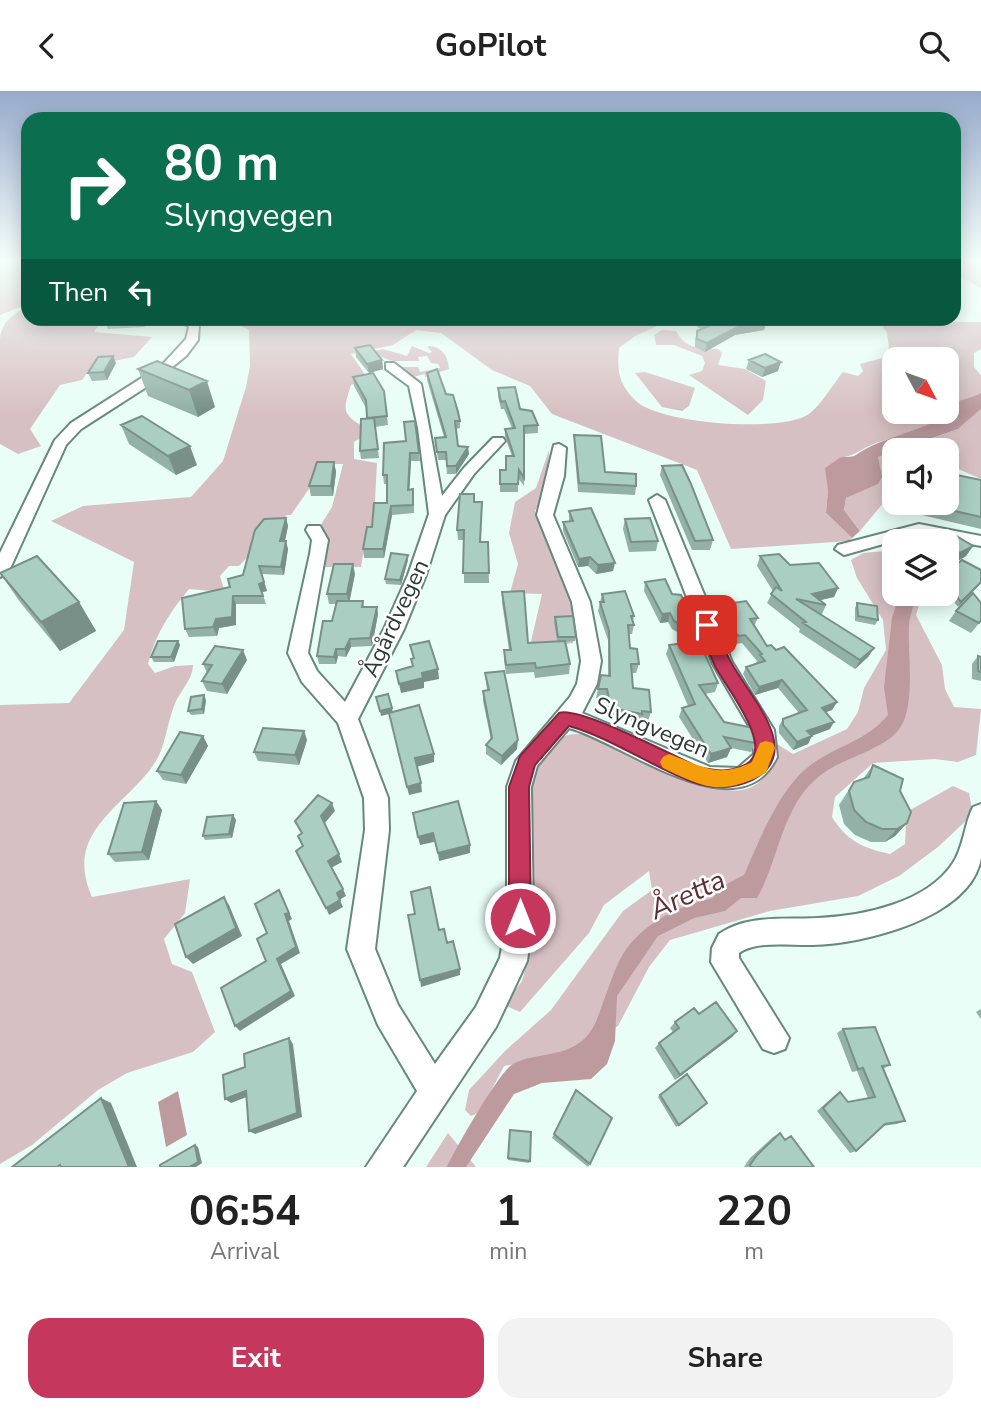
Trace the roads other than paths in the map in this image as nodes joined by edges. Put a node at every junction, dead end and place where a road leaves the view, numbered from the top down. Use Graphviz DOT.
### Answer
graph roads {
  1 [pos="195,326"];
  2 [pos="390,366"];
  3 [pos="498,441"];
  4 [pos="559,448"];
  5 [pos="657,500"];
  6 [pos="437,514"];
  7 [pos="314,530"];
  8 [pos="981,541"];
  9 [pos="845,549"];
  10 [pos="0,571"];
  11 [pos="565,718"];
  12 [pos="347,719"];
  13 [pos="981,815"];
  14 [pos="774,1038"];
  15 [pos="435,1090"];
  16 [pos="383,1167"];
  1 -- 10 [label="street"];
  2 -- 6 [label="street, Ågårdvegen"];
  3 -- 6 [label="street, Ågårdvegen"];
  4 -- 11 [label="street"];
  5 -- 11 [label="street, Slyngvegen"];
  6 -- 12 [label="street, Ågårdvegen"];
  7 -- 12 [label="street"];
  8 -- 9 [label="street"];
  11 -- 15 [label="street"];
  12 -- 15 [label="street"];
  13 -- 14 [label="street"];
  15 -- 16 [label="street"];
}
